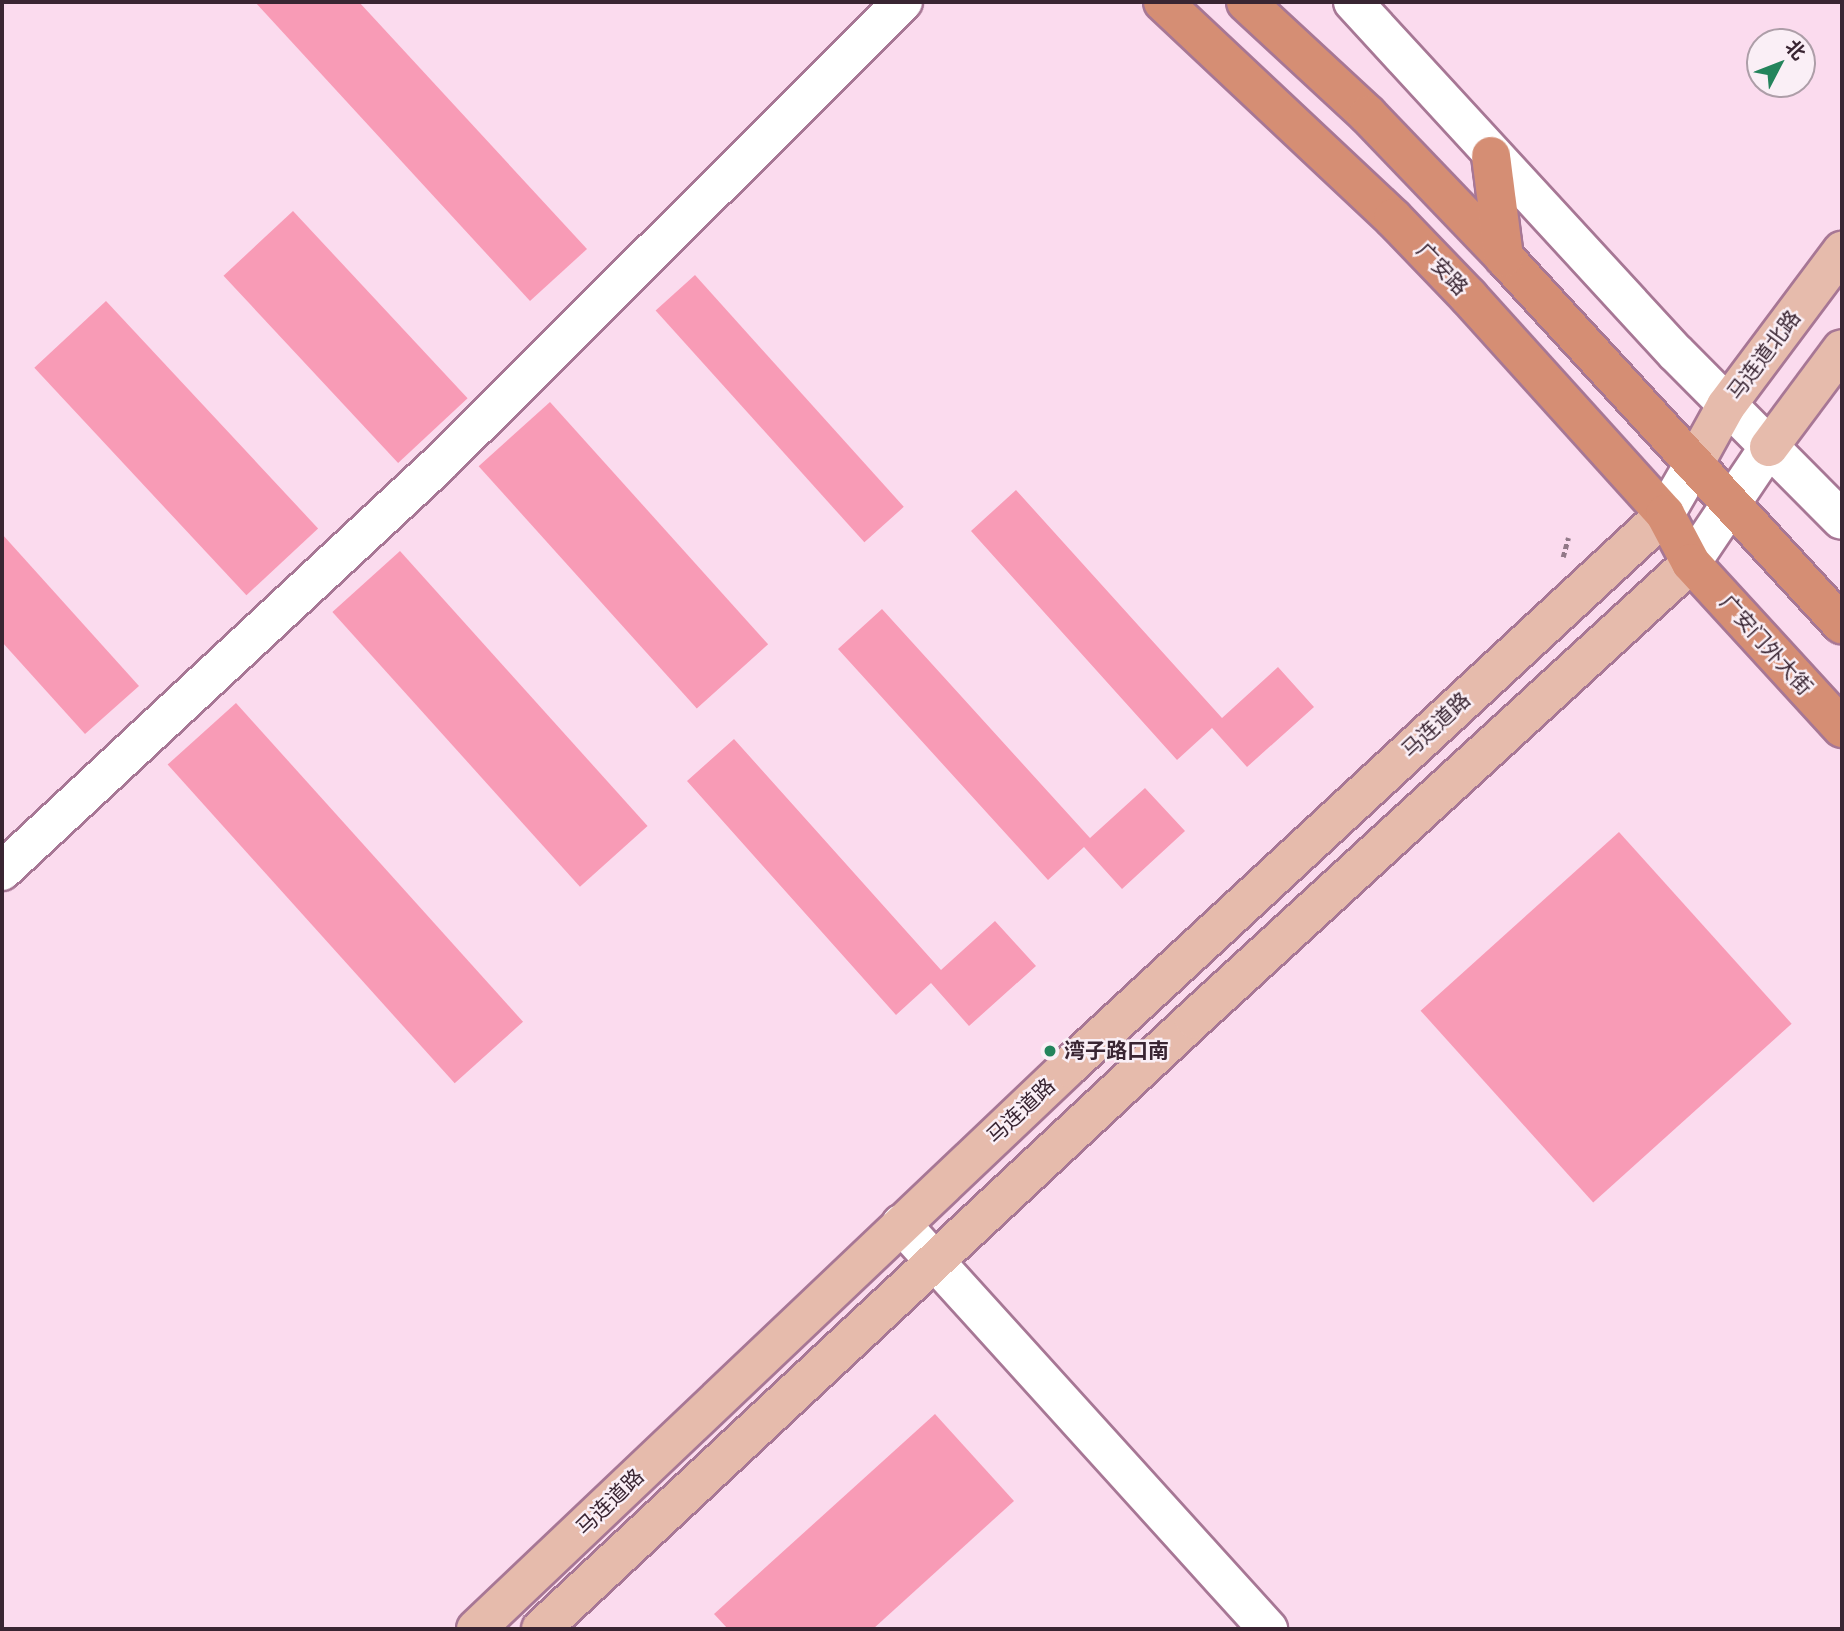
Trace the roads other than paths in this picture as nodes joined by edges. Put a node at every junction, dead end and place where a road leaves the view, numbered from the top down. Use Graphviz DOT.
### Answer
graph roads {
  1 [pos="903,2"];
  2 [pos="1163,2"];
  3 [pos="1246,2"];
  4 [pos="1353,2"];
  5 [pos="1491,156"];
  6 [pos="1842,251"];
  7 [pos="1504,257"];
  8 [pos="1842,349"];
  9 [pos="1726,406"];
  10 [pos="1769,447"];
  11 [pos="1694,464"];
  12 [pos="1728,503"];
  13 [pos="1665,514"];
  14 [pos="1842,520"];
  15 [pos="1690,563"];
  16 [pos="1842,624"];
  17 [pos="1842,728"];
  18 [pos="2,871"];
  19 [pos="901,1224"];
  20 [pos="933,1261"];
  21 [pos="476,1629"];
  22 [pos="541,1629"];
  23 [pos="1268,1629"];
  1 -- 18 [label="street"];
  2 -- 13 [label="highway, 广安路"];
  3 -- 7 [label="highway"];
  4 -- 5 [label="street"];
  5 -- 7 [label="highway"];
  5 -- 9 [label="street"];
  6 -- 9 [label="main road, 马连道北路"];
  7 -- 11 [label="highway"];
  8 -- 10 [label="main road"];
  9 -- 10 [label="street"];
  9 -- 11 [label="main road, 马连道北路"];
  10 -- 12 [label="street"];
  10 -- 14 [label="street"];
  11 -- 12 [label="highway"];
  11 -- 13 [label="street"];
  12 -- 15 [label="street"];
  12 -- 16 [label="highway"];
  13 -- 15 [label="highway, 广安路"];
  13 -- 19 [label="main road, 马连道路"];
  15 -- 17 [label="highway, 广安门外大街"];
  15 -- 20 [label="main road"];
  19 -- 20 [label="street"];
  19 -- 21 [label="main road, 马连道路"];
  20 -- 22 [label="main road"];
  20 -- 23 [label="street"];
}
